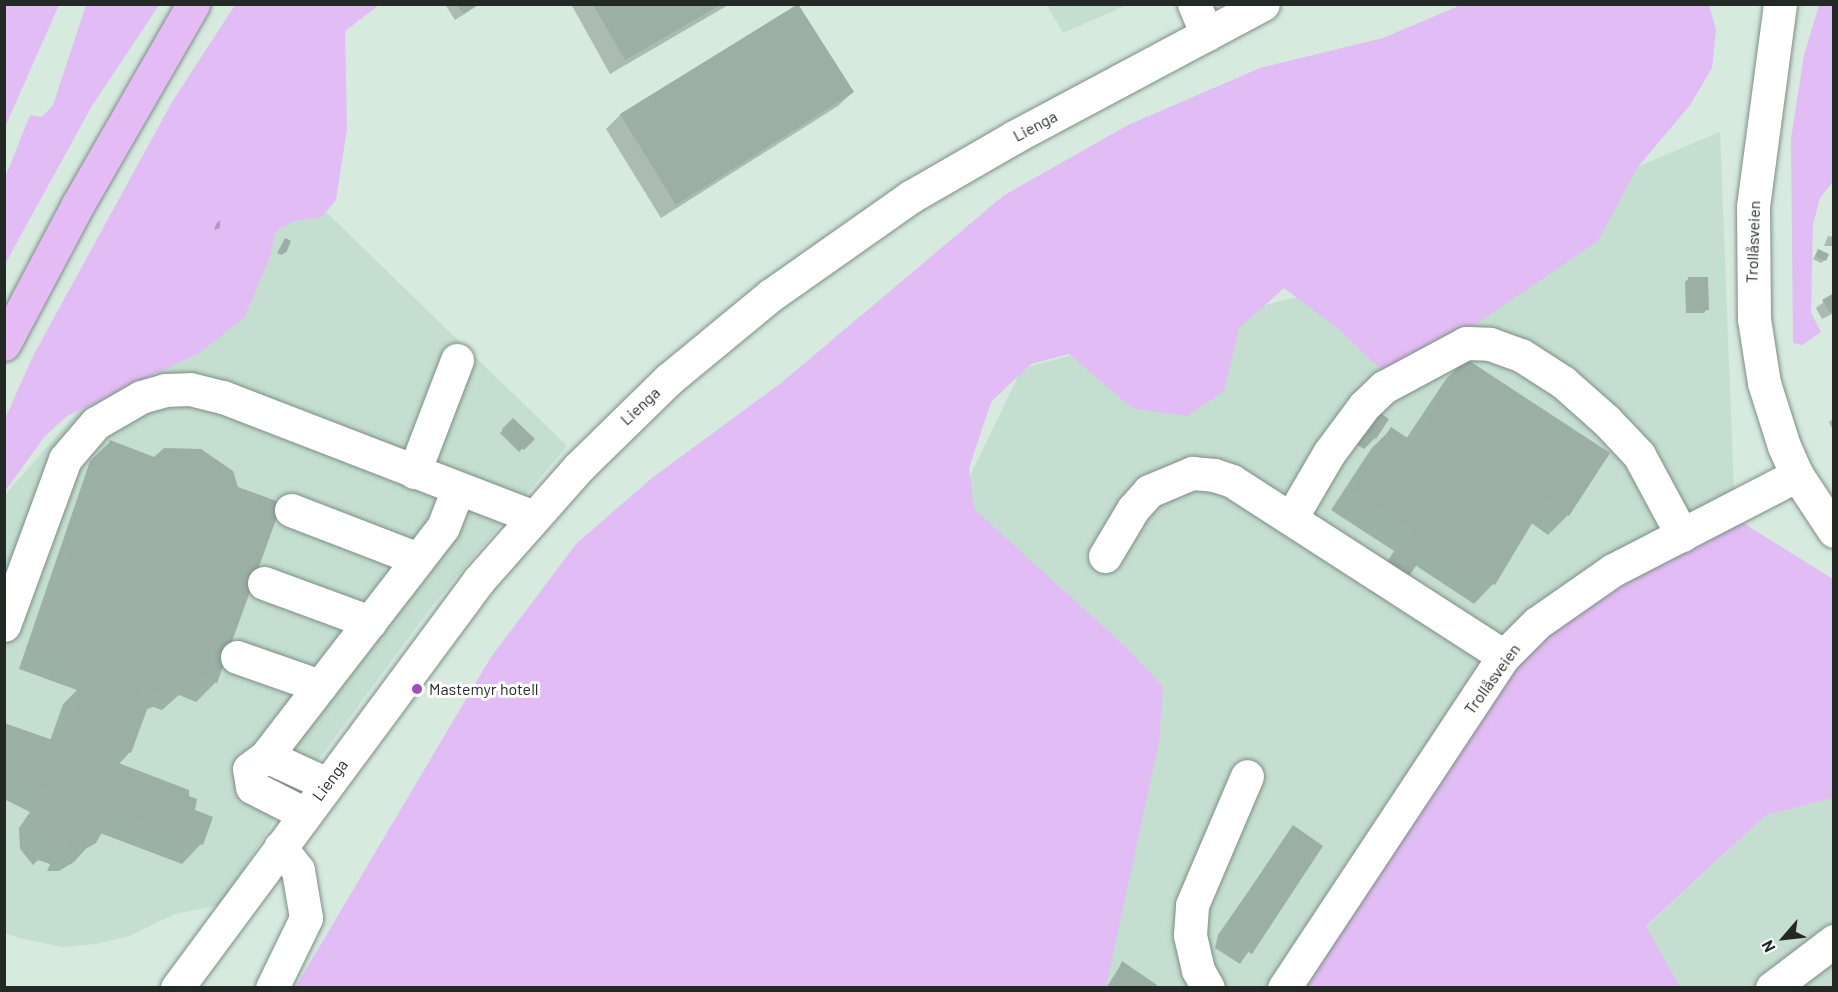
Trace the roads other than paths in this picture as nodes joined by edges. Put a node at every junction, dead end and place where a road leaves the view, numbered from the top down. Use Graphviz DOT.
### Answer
graph roads {
  1 [pos="193,4"];
  2 [pos="1194,4"];
  3 [pos="1263,4"];
  4 [pos="1780,4"];
  5 [pos="1207,34"];
  6 [pos="4,344"];
  7 [pos="458,360"];
  8 [pos="414,472"];
  9 [pos="1797,475"];
  10 [pos="458,489"];
  11 [pos="291,510"];
  12 [pos="534,517"];
  13 [pos="1291,518"];
  14 [pos="1833,531"];
  15 [pos="1682,535"];
  16 [pos="1105,556"];
  17 [pos="418,559"];
  18 [pos="264,583"];
  19 [pos="370,622"];
  20 [pos="4,625"];
  21 [pos="1504,656"];
  22 [pos="237,657"];
  23 [pos="320,686"];
  24 [pos="266,756"];
  25 [pos="1247,776"];
  26 [pos="327,784"];
  27 [pos="305,814"];
  28 [pos="280,847"];
  29 [pos="1833,941"];
  30 [pos="177,987"];
  31 [pos="272,987"];
  32 [pos="1208,987"];
  33 [pos="1284,987"];
  34 [pos="1772,987"];
  1 -- 6 [label="main road"];
  2 -- 5 [label="street"];
  3 -- 5 [label="street, Lienga"];
  4 -- 9 [label="street, Trollåsveien"];
  5 -- 12 [label="street, Lienga"];
  7 -- 8 [label="street"];
  8 -- 10 [label="street"];
  8 -- 20 [label="street"];
  9 -- 14 [label="street, Trollåsveien"];
  9 -- 15 [label="street, Trollåsveien"];
  10 -- 12 [label="street"];
  10 -- 17 [label="street"];
  11 -- 17 [label="street"];
  12 -- 26 [label="street, Lienga"];
  13 -- 15 [label="street"];
  13 -- 16 [label="street"];
  13 -- 21 [label="street"];
  15 -- 21 [label="street, Trollåsveien"];
  17 -- 19 [label="street"];
  18 -- 19 [label="street"];
  19 -- 23 [label="street"];
  21 -- 33 [label="street, Trollåsveien"];
  22 -- 23 [label="street"];
  23 -- 24 [label="street"];
  24 -- 26 [label="street"];
  24 -- 27 [label="street"];
  25 -- 32 [label="street"];
  26 -- 27 [label="street, Lienga"];
  27 -- 28 [label="street, Lienga"];
  28 -- 30 [label="street, Lienga"];
  28 -- 31 [label="street"];
  29 -- 34 [label="street"];
}
